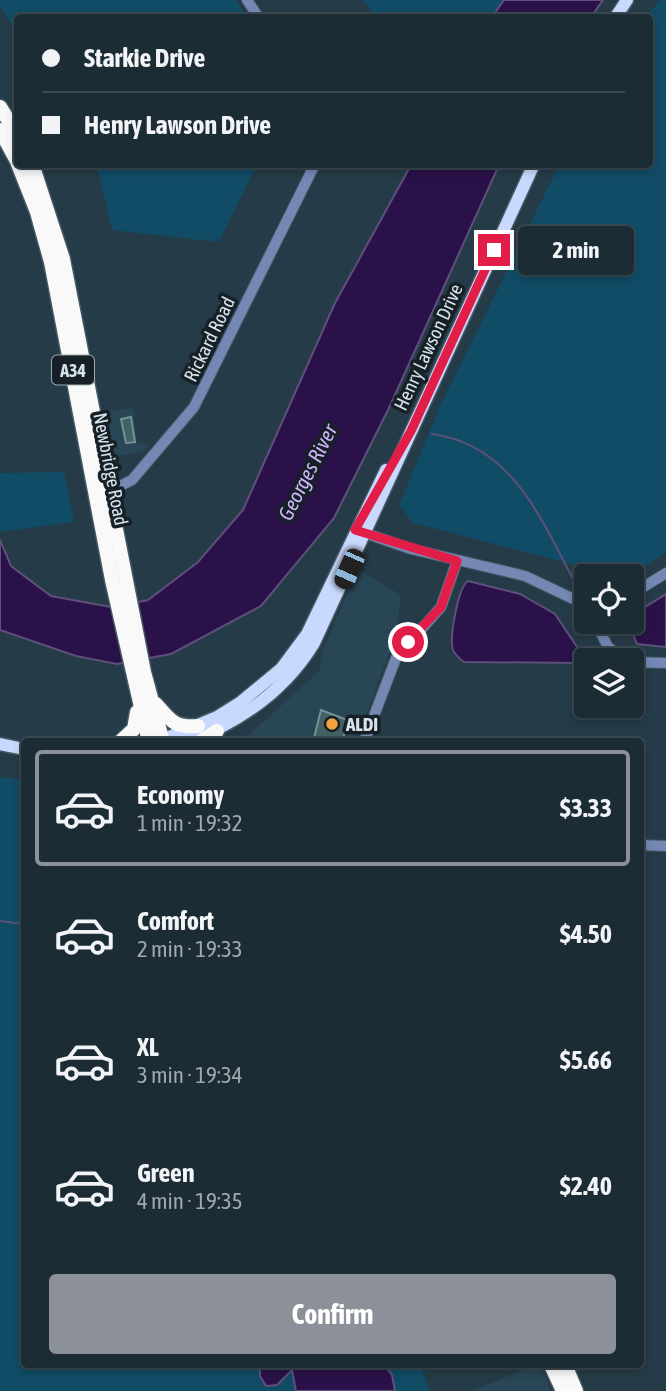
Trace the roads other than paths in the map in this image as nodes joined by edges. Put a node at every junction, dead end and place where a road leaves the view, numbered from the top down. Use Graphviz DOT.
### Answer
graph roads {
  1 [pos="0,107"];
  2 [pos="0,130"];
  3 [pos="14,130"];
  4 [pos="14,156"];
  5 [pos="20,168"];
  6 [pos="34,168"];
  7 [pos="313,168"];
  8 [pos="532,168"];
  9 [pos="102,495"];
  10 [pos="360,531"];
  11 [pos="457,561"];
  12 [pos="666,573"];
  13 [pos="644,587"];
  14 [pos="574,601"];
  15 [pos="644,662"];
  16 [pos="666,663"];
  17 [pos="144,697"];
  18 [pos="198,726"];
  19 [pos="217,731"];
  20 [pos="125,738"];
  21 [pos="157,738"];
  22 [pos="168,738"];
  23 [pos="198,738"];
  24 [pos="206,738"];
  25 [pos="366,738"];
  26 [pos="0,744"];
  27 [pos="21,748"];
  28 [pos="644,845"];
  29 [pos="666,846"];
  30 [pos="552,1368"];
  31 [pos="566,1368"];
  32 [pos="563,1391"];
  33 [pos="576,1391"];
  1 -- 3 [label="highway"];
  2 -- 4 [label="highway, Newbridge Road / A34"];
  5 -- 9 [label="highway, Newbridge Road / A34"];
  6 -- 9 [label="highway, Newbridge Road / A34"];
  7 -- 9 [label="street, Rickard Road"];
  8 -- 10 [label="main road, Henry Lawson Drive"];
  9 -- 17 [label="highway, Newbridge Road / A34"];
  10 -- 11 [label="street"];
  10 -- 18 [label="main road, Henry Lawson Drive"];
  10 -- 19 [label="main road, Henry Lawson Drive"];
  11 -- 14 [label="street"];
  11 -- 25 [label="street"];
  12 -- 13 [label="street"];
  15 -- 16 [label="street"];
  17 -- 18 [label="highway"];
  17 -- 20 [label="highway"];
  17 -- 21 [label="highway, Newbridge Road / A34"];
  18 -- 22 [label="main road, Henry Lawson Drive"];
  19 -- 23 [label="main road, Henry Lawson Drive"];
  19 -- 24 [label="highway"];
  26 -- 27 [label="main road"];
  28 -- 29 [label="street"];
  30 -- 32 [label="highway"];
  31 -- 33 [label="highway"];
}
